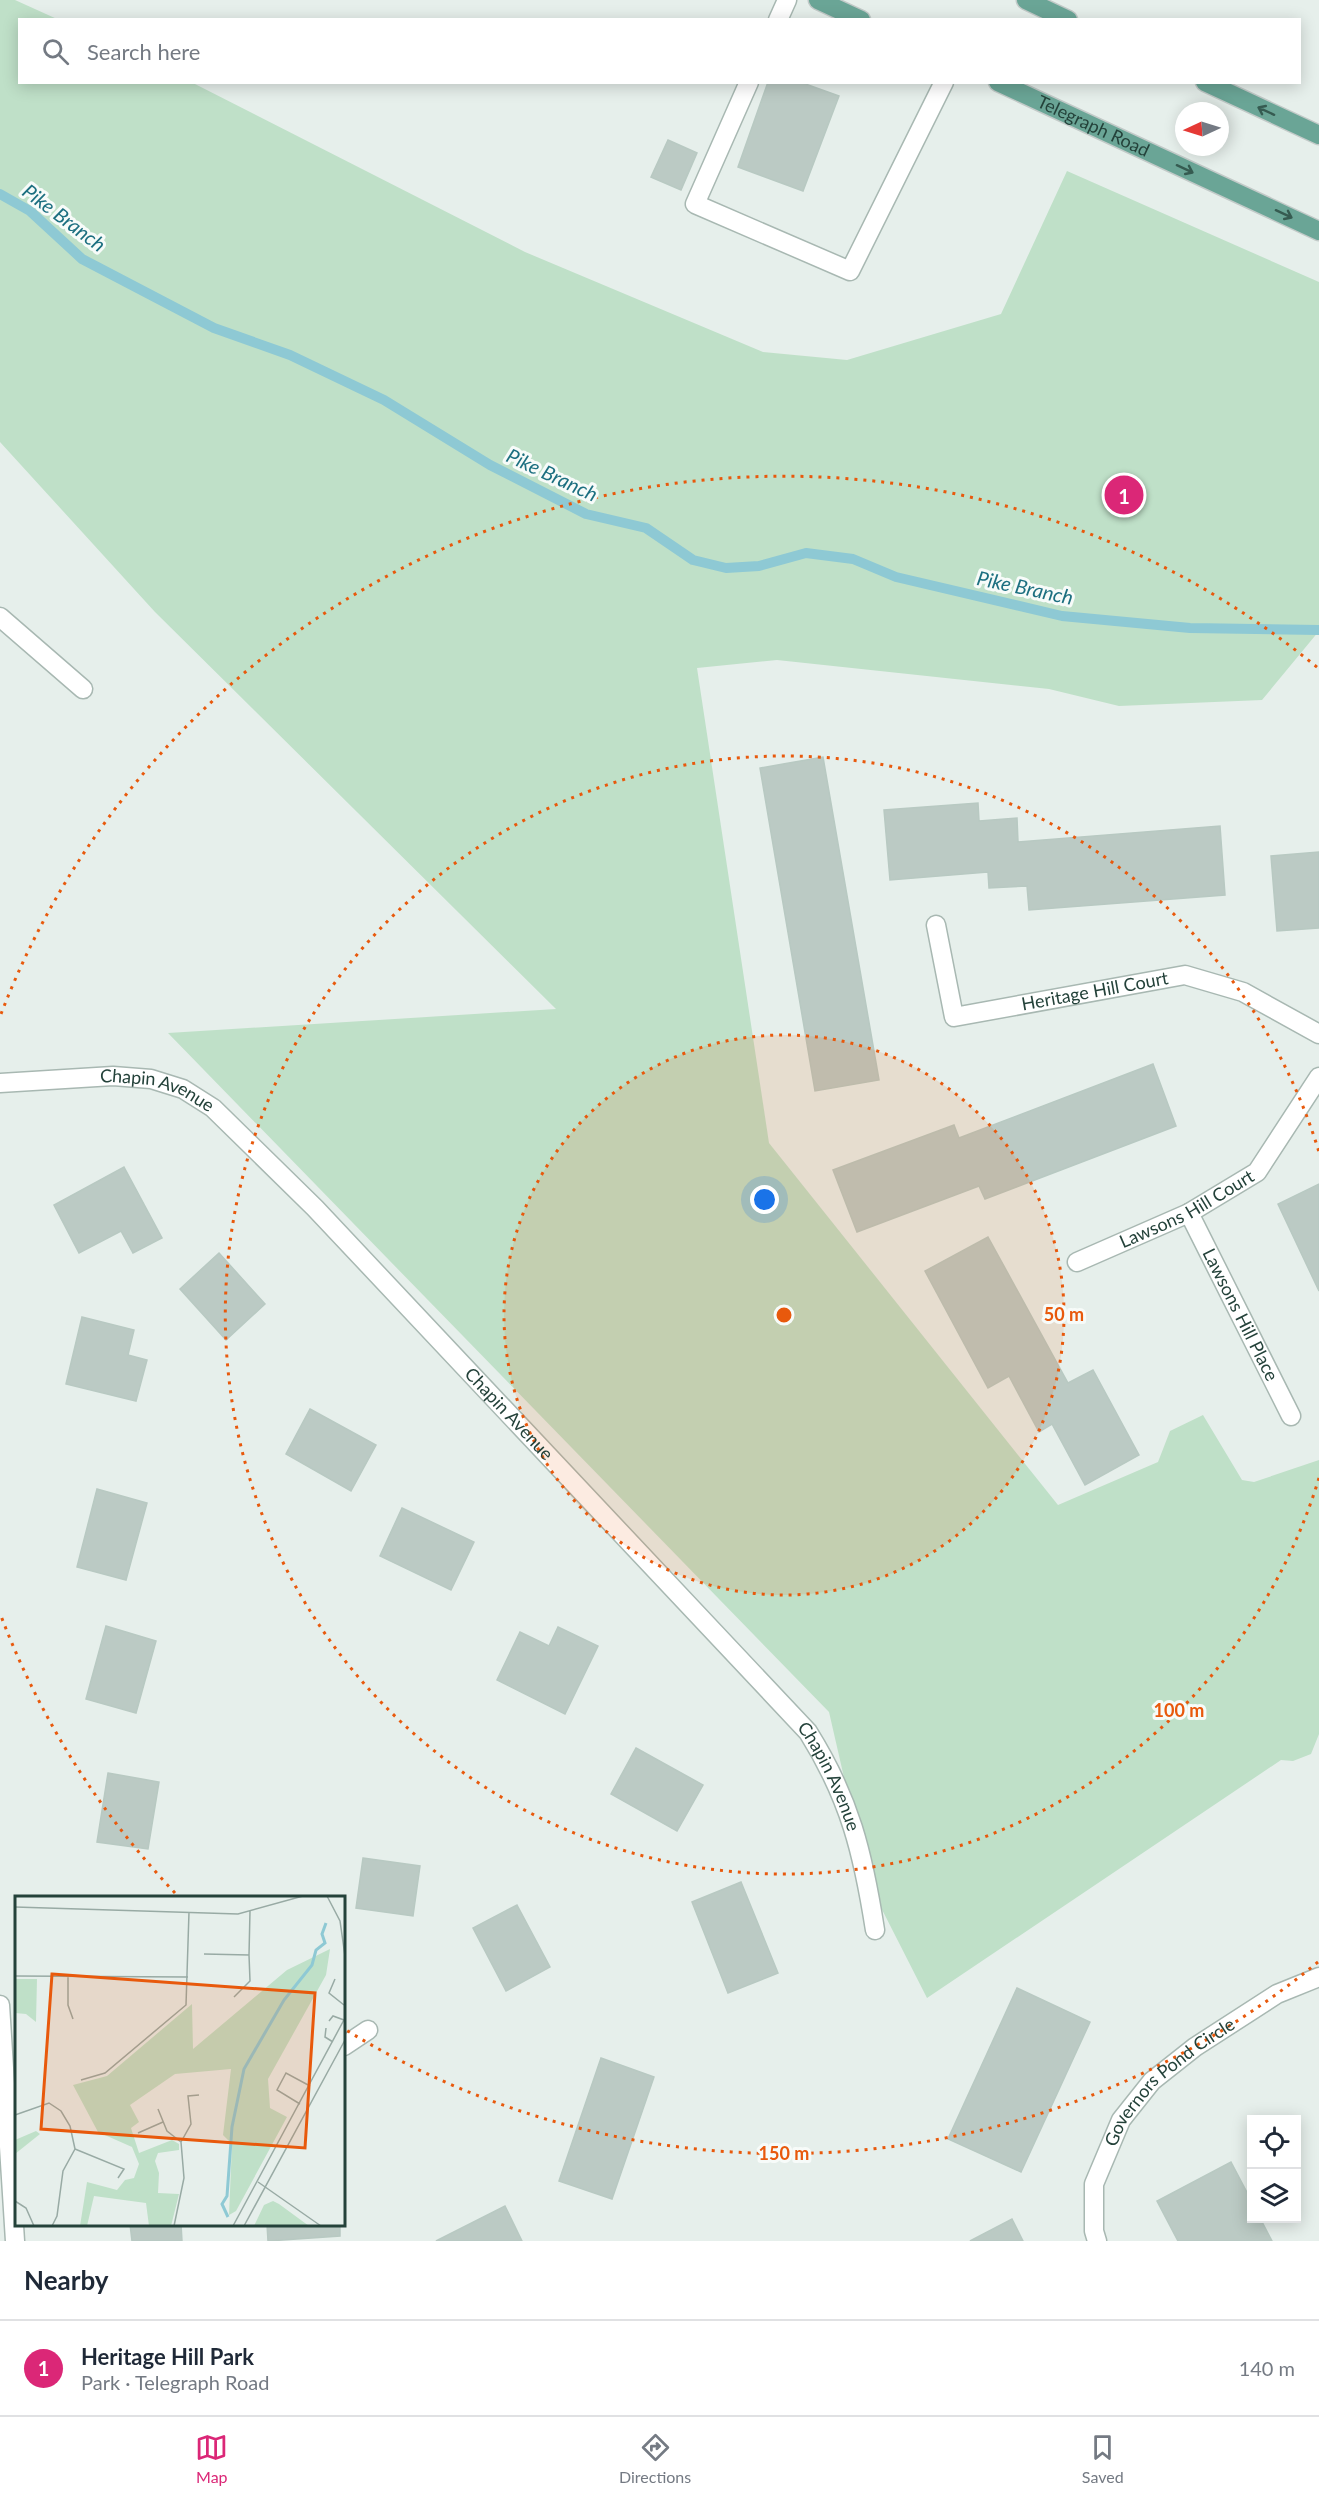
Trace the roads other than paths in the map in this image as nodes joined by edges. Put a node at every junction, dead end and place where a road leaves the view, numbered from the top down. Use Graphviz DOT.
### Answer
graph roads {
  1 [pos="787,0"];
  2 [pos="818,0"];
  3 [pos="1026,0"];
  4 [pos="779,18"];
  5 [pos="857,18"];
  6 [pos="1064,18"];
  7 [pos="748,84"];
  8 [pos="943,84"];
  9 [pos="1002,84"];
  10 [pos="1209,84"];
  11 [pos="1319,135"];
  12 [pos="1319,231"];
  13 [pos="0,617"];
  14 [pos="83,689"];
  15 [pos="936,925"];
  16 [pos="1319,1034"];
  17 [pos="1319,1077"];
  18 [pos="0,1083"];
  19 [pos="1188,1213"];
  20 [pos="1077,1263"];
  21 [pos="1291,1416"];
  22 [pos="875,1930"];
  23 [pos="1319,1977"];
  24 [pos="0,2005"];
  25 [pos="368,2030"];
  26 [pos="345,2045"];
  27 [pos="11,2103"];
  28 [pos="15,2241"];
  29 [pos="1097,2241"];
  1 -- 4 [label="street"];
  2 -- 5 [label="main road"];
  3 -- 6 [label="main road"];
  7 -- 8 [label="street"];
  9 -- 12 [label="main road, Telegraph Road, one-way"];
  11 -- 10 [label="main road, one-way"];
  13 -- 14 [label="street"];
  15 -- 16 [label="street, Heritage Hill Court"];
  17 -- 19 [label="street, Lawsons Hill Court"];
  18 -- 22 [label="street, Chapin Avenue"];
  19 -- 20 [label="street, Lawsons Hill Court"];
  19 -- 21 [label="street, Lawsons Hill Place"];
  23 -- 29 [label="street, Governors Pond Circle"];
  24 -- 27 [label="street"];
  25 -- 26 [label="street"];
  27 -- 28 [label="street"];
}
